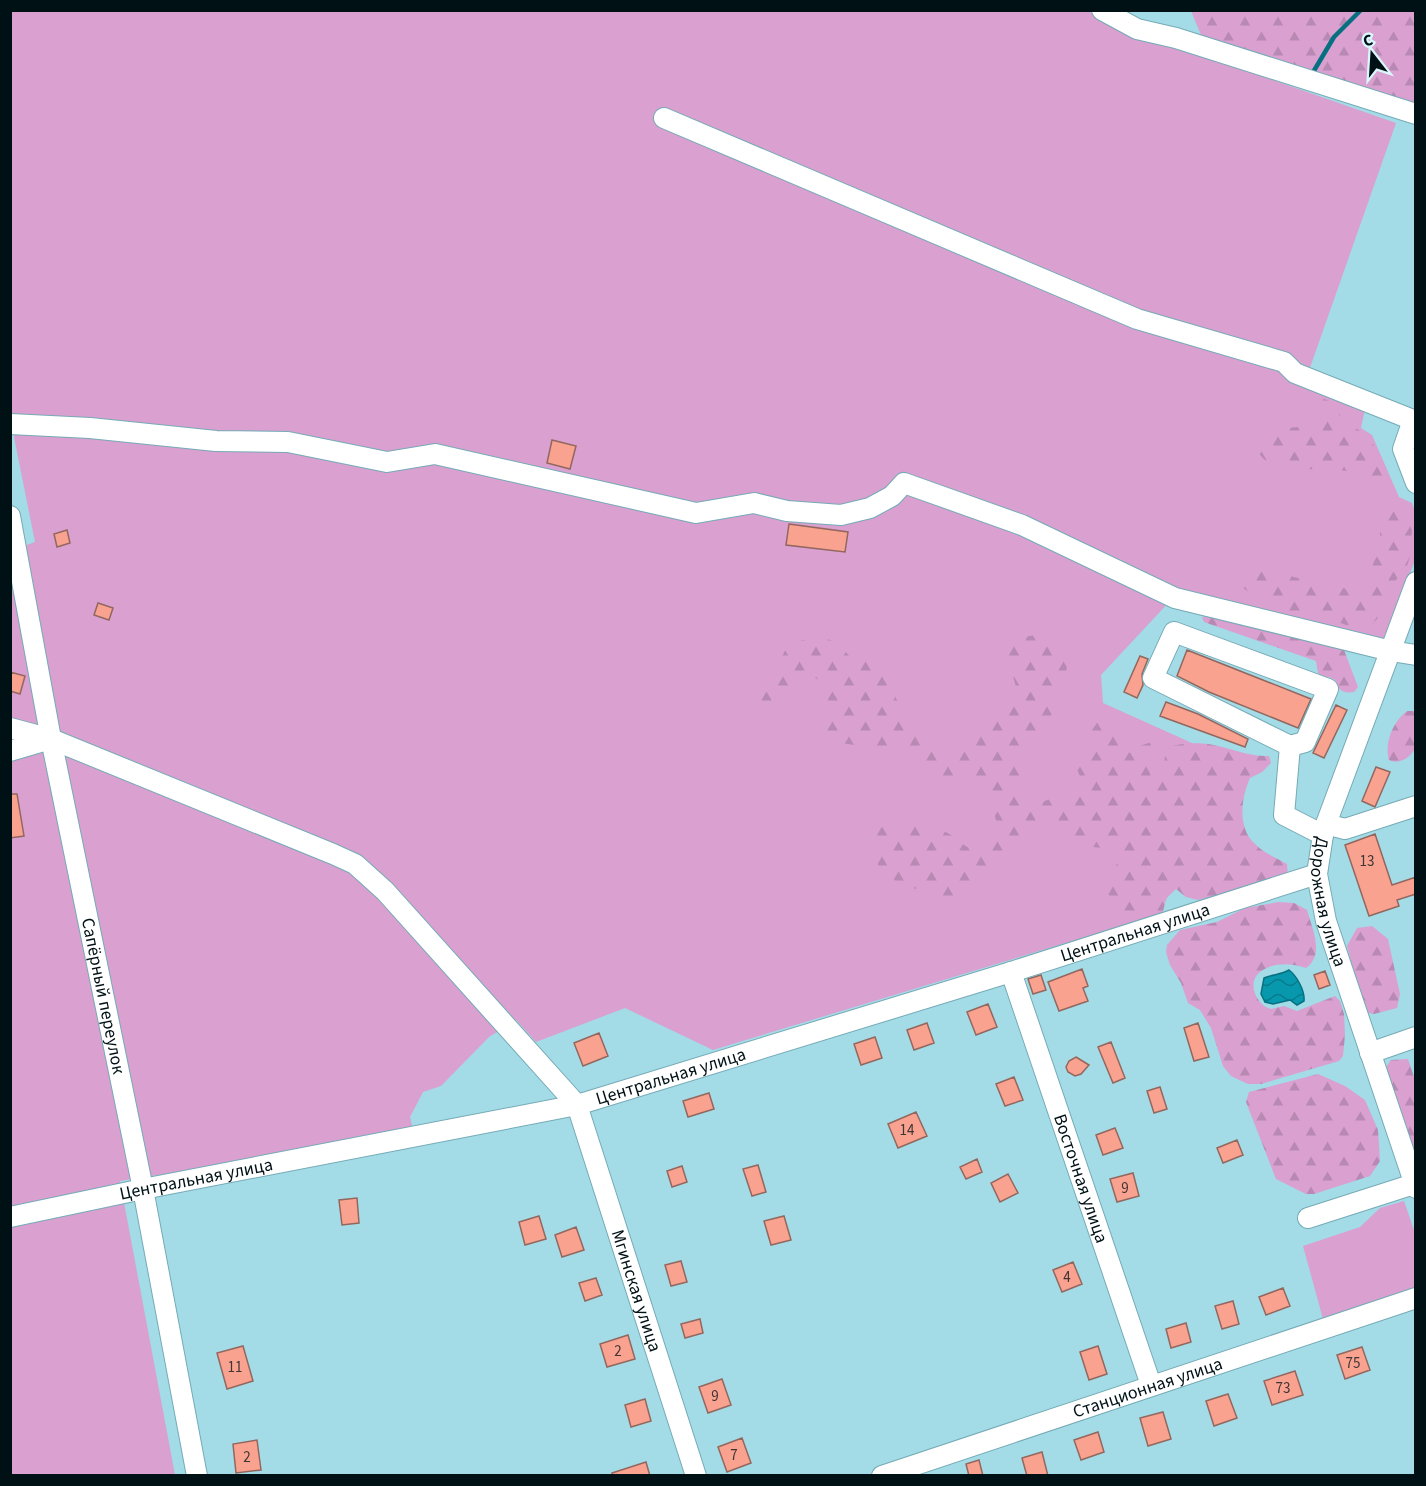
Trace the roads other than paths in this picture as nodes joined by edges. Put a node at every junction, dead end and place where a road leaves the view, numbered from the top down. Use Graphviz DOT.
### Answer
graph roads {
  1 [pos="1102,10"];
  2 [pos="1416,114"];
  3 [pos="664,118"];
  4 [pos="1414,420"];
  5 [pos="10,424"];
  6 [pos="1416,483"];
  7 [pos="10,516"];
  8 [pos="1416,582"];
  9 [pos="1391,651"];
  10 [pos="1416,655"];
  11 [pos="10,728"];
  12 [pos="51,739"];
  13 [pos="1290,746"];
  14 [pos="10,751"];
  15 [pos="1416,806"];
  16 [pos="1325,829"];
  17 [pos="1317,874"];
  18 [pos="1011,972"];
  19 [pos="1416,1037"];
  20 [pos="1370,1053"];
  21 [pos="577,1105"];
  22 [pos="1415,1186"];
  23 [pos="143,1189"];
  24 [pos="10,1216"];
  25 [pos="1308,1218"];
  26 [pos="1416,1298"];
  27 [pos="1151,1385"];
  28 [pos="197,1476"];
  29 [pos="696,1476"];
  30 [pos="882,1476"];
  1 -- 2 [label="street"];
  3 -- 4 [label="street"];
  4 -- 6 [label="street"];
  5 -- 9 [label="street"];
  7 -- 12 [label="street, Сапёрный переулок"];
  8 -- 9 [label="street, Дорожная улица"];
  9 -- 10 [label="street"];
  9 -- 16 [label="street, Дорожная улица"];
  11 -- 12 [label="street"];
  12 -- 14 [label="street"];
  12 -- 21 [label="street"];
  12 -- 23 [label="street, Сапёрный переулок"];
  13 -- 13 [label="street"];
  13 -- 16 [label="street"];
  15 -- 16 [label="street"];
  16 -- 17 [label="street, Дорожная улица"];
  17 -- 18 [label="street, Центральная улица"];
  17 -- 20 [label="street, Дорожная улица"];
  18 -- 21 [label="street, Центральная улица"];
  18 -- 27 [label="street, Восточная улица"];
  19 -- 20 [label="street"];
  20 -- 22 [label="street, Дорожная улица"];
  21 -- 23 [label="street, Центральная улица"];
  21 -- 29 [label="street, Мгинская улица"];
  22 -- 25 [label="street"];
  23 -- 24 [label="street, Центральная улица"];
  23 -- 28 [label="street, Сапёрный переулок"];
  26 -- 27 [label="street, Станционная улица"];
  27 -- 30 [label="street, Станционная улица"];
}
